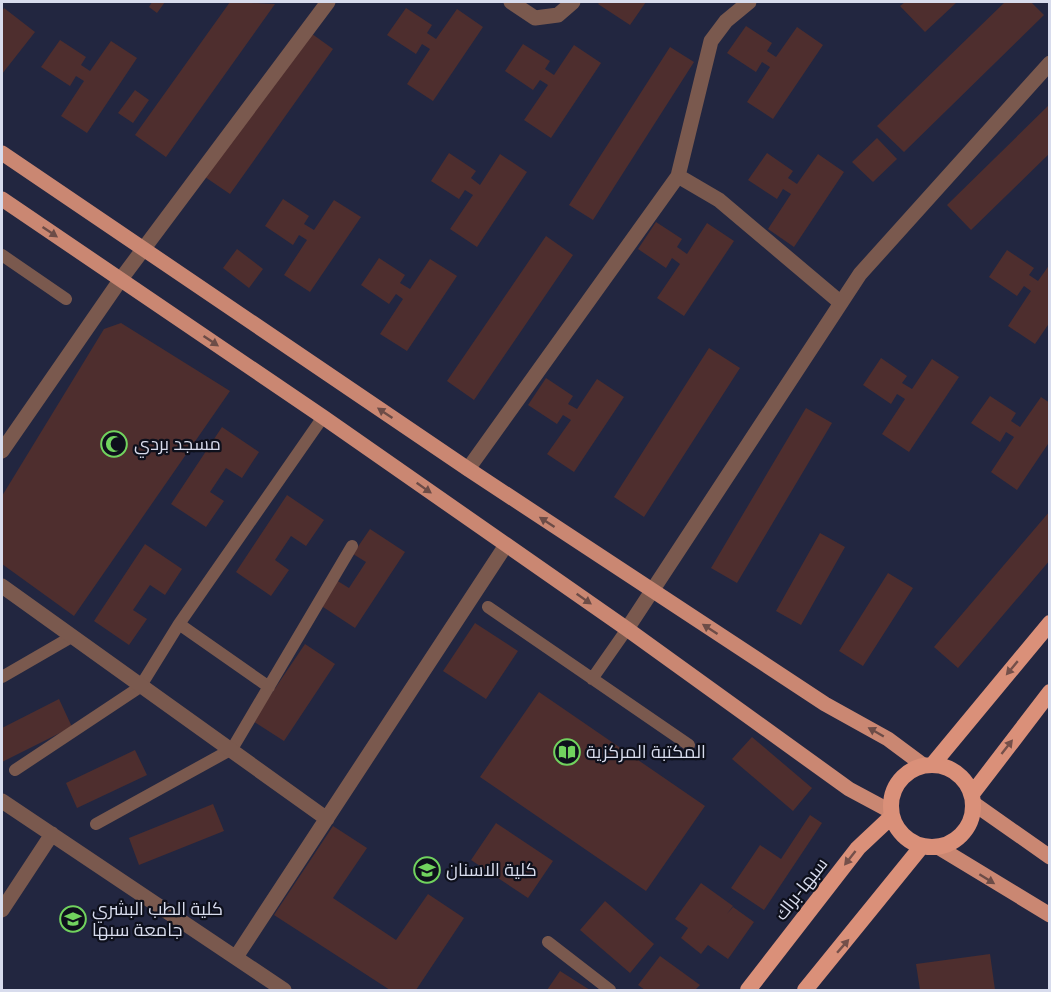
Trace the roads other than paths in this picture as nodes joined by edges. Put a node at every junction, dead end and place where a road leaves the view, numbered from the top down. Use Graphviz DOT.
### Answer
graph roads {
  1 [pos="327,2"];
  2 [pos="511,2"];
  3 [pos="573,2"];
  4 [pos="750,2"];
  5 [pos="1050,63"];
  6 [pos="2,153"];
  7 [pos="678,176"];
  8 [pos="2,199"];
  9 [pos="143,251"];
  10 [pos="2,255"];
  11 [pos="121,279"];
  12 [pos="66,299"];
  13 [pos="841,303"];
  14 [pos="323,417"];
  15 [pos="2,451"];
  16 [pos="468,470"];
  17 [pos="506,545"];
  18 [pos="352,546"];
  19 [pos="2,586"];
  20 [pos="651,591"];
  21 [pos="488,607"];
  22 [pos="1050,623"];
  23 [pos="179,624"];
  24 [pos="627,629"];
  25 [pos="73,636"];
  26 [pos="2,677"];
  27 [pos="592,679"];
  28 [pos="140,687"];
  29 [pos="269,687"];
  30 [pos="1050,692"];
  31 [pos="689,745"];
  32 [pos="232,748"];
  33 [pos="928,765"];
  34 [pos="15,770"];
  35 [pos="973,798"];
  36 [pos="2,801"];
  37 [pos="891,814"];
  38 [pos="327,819"];
  39 [pos="96,824"];
  40 [pos="52,834"];
  41 [pos="930,847"];
  42 [pos="1050,857"];
  43 [pos="2,910"];
  44 [pos="1050,915"];
  45 [pos="548,942"];
  46 [pos="236,957"];
  47 [pos="284,990"];
  48 [pos="610,990"];
  49 [pos="748,990"];
  50 [pos="805,990"];
  1 -- 9 [label="street"];
  2 -- 3 [label="street"];
  4 -- 7 [label="street"];
  5 -- 13 [label="street"];
  6 -- 9 [label="main road"];
  7 -- 13 [label="street"];
  7 -- 16 [label="street"];
  8 -- 11 [label="main road, one-way"];
  9 -- 11 [label="street"];
  16 -- 9 [label="main road, one-way"];
  10 -- 12 [label="lane"];
  11 -- 14 [label="main road, one-way"];
  11 -- 15 [label="street"];
  13 -- 20 [label="street"];
  14 -- 17 [label="main road, one-way"];
  14 -- 23 [label="lane"];
  20 -- 16 [label="main road, one-way"];
  17 -- 24 [label="main road, one-way"];
  17 -- 38 [label="street"];
  18 -- 29 [label="lane"];
  19 -- 25 [label="street"];
  20 -- 24 [label="street"];
  33 -- 20 [label="main road, one-way"];
  21 -- 27 [label="lane"];
  22 -- 33 [label="highway, one-way"];
  23 -- 28 [label="lane"];
  23 -- 29 [label="lane"];
  24 -- 27 [label="lane"];
  24 -- 37 [label="main road"];
  25 -- 26 [label="lane"];
  25 -- 28 [label="street"];
  27 -- 31 [label="lane"];
  28 -- 32 [label="street"];
  28 -- 34 [label="lane"];
  29 -- 32 [label="lane"];
  35 -- 30 [label="highway, one-way"];
  32 -- 38 [label="street"];
  32 -- 39 [label="lane"];
  33 -- 35 [label="highway"];
  33 -- 37 [label="highway"];
  35 -- 41 [label="highway"];
  35 -- 42 [label="main road"];
  36 -- 40 [label="street"];
  37 -- 41 [label="highway"];
  37 -- 49 [label="highway, سبها-براك, one-way"];
  38 -- 46 [label="street"];
  40 -- 43 [label="street"];
  40 -- 46 [label="street"];
  41 -- 44 [label="main road, one-way"];
  50 -- 41 [label="highway, one-way"];
  45 -- 48 [label="lane"];
  46 -- 47 [label="street"];
}
